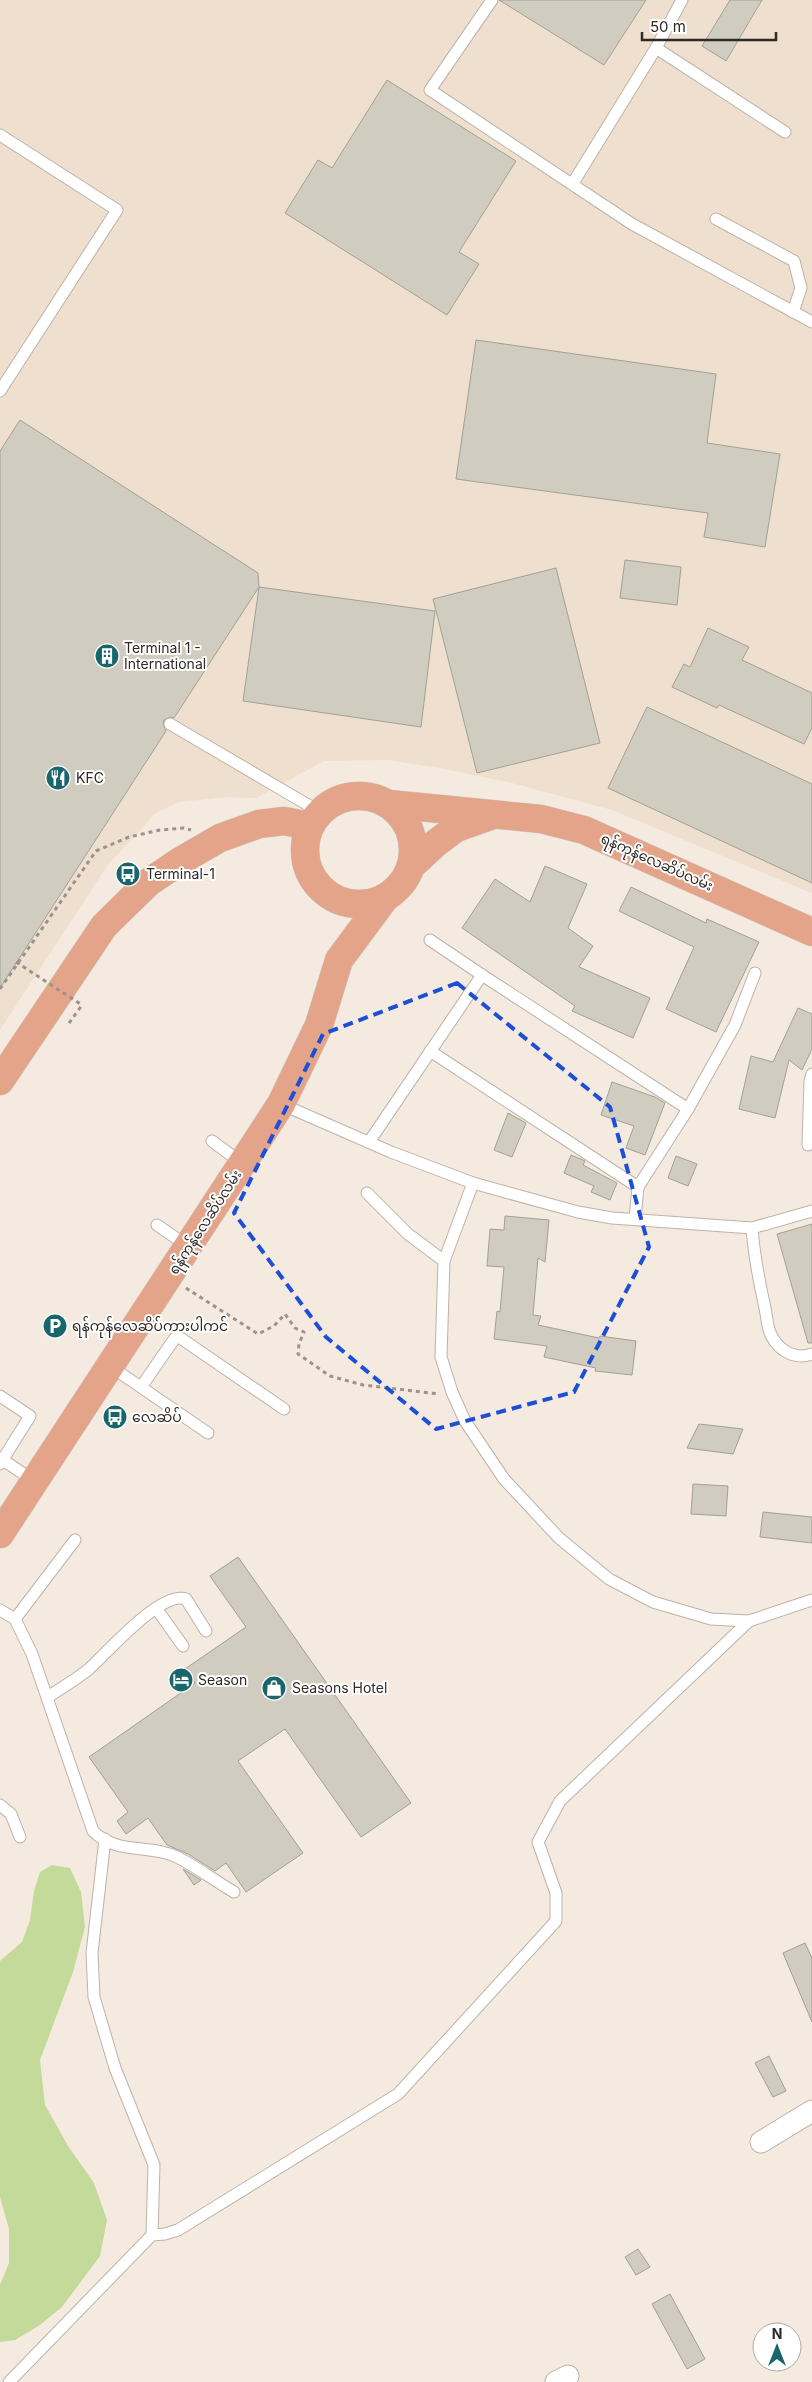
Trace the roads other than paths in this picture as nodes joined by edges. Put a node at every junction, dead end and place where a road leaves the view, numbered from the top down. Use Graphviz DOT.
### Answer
graph roads {
  1 [pos="492,0"];
  2 [pos="682,0"];
  3 [pos="656,48"];
  4 [pos="784,132"];
  5 [pos="0,135"];
  6 [pos="572,183"];
  7 [pos="716,219"];
  8 [pos="793,312"];
  9 [pos="812,322"];
  10 [pos="0,391"];
  11 [pos="170,724"];
  12 [pos="388,804"];
  13 [pos="496,814"];
  14 [pos="315,819"];
  15 [pos="411,866"];
  16 [pos="384,898"];
  17 [pos="812,932"];
  18 [pos="430,940"];
  19 [pos="755,973"];
  20 [pos="482,976"];
  21 [pos="430,1051"];
  22 [pos="812,1074"];
  23 [pos="1,1075"];
  24 [pos="281,1104"];
  25 [pos="688,1109"];
  26 [pos="212,1141"];
  27 [pos="368,1142"];
  28 [pos="808,1145"];
  29 [pos="243,1164"];
  30 [pos="473,1183"];
  31 [pos="638,1187"];
  32 [pos="367,1193"];
  33 [pos="812,1211"];
  34 [pos="635,1219"];
  35 [pos="156,1225"];
  36 [pos="752,1228"];
  37 [pos="188,1247"];
  38 [pos="444,1262"];
  39 [pos="812,1354"];
  40 [pos="110,1366"];
  41 [pos="141,1387"];
  42 [pos="0,1396"];
  43 [pos="284,1409"];
  44 [pos="208,1433"];
  45 [pos="2,1462"];
  46 [pos="34,1481"];
  47 [pos="0,1534"];
  48 [pos="75,1540"];
  49 [pos="812,1600"];
  50 [pos="156,1608"];
  51 [pos="0,1610"];
  52 [pos="15,1619"];
  53 [pos="749,1621"];
  54 [pos="206,1631"];
  55 [pos="183,1646"];
  56 [pos="48,1696"];
  57 [pos="0,1805"];
  58 [pos="20,1837"];
  59 [pos="105,1839"];
  60 [pos="234,1892"];
  61 [pos="812,2110"];
  62 [pos="761,2142"];
  63 [pos="152,2235"];
  64 [pos="9,2382"];
  1 -- 6 [label="lane"];
  2 -- 3 [label="lane"];
  3 -- 4 [label="lane"];
  3 -- 6 [label="lane"];
  5 -- 10 [label="lane"];
  6 -- 8 [label="lane"];
  7 -- 8 [label="lane"];
  8 -- 9 [label="lane"];
  11 -- 14 [label="lane"];
  12 -- 13 [label="main road, ရန်ကုန်လေဆိပ်လမ်း"];
  12 -- 14 [label="main road"];
  12 -- 15 [label="main road"];
  13 -- 15 [label="main road, ရန်ကုန်လေဆိပ်လမ်း"];
  13 -- 17 [label="main road, ရန်ကုန်လေဆိပ်လမ်း"];
  14 -- 16 [label="main road"];
  14 -- 23 [label="main road"];
  15 -- 16 [label="main road"];
  16 -- 24 [label="main road, ရန်ကုန်လေဆိပ်လမ်း"];
  18 -- 20 [label="lane"];
  19 -- 25 [label="lane"];
  20 -- 21 [label="lane"];
  20 -- 25 [label="lane"];
  21 -- 27 [label="lane"];
  21 -- 31 [label="lane"];
  22 -- 28 [label="lane"];
  24 -- 27 [label="lane"];
  24 -- 29 [label="main road, ရန်ကုန်လေဆိပ်လမ်း"];
  25 -- 31 [label="lane"];
  26 -- 29 [label="lane"];
  27 -- 30 [label="lane"];
  29 -- 37 [label="main road, ရန်ကုန်လေဆိပ်လမ်း"];
  30 -- 34 [label="lane"];
  30 -- 38 [label="lane"];
  31 -- 34 [label="lane"];
  32 -- 38 [label="lane"];
  33 -- 36 [label="lane"];
  34 -- 36 [label="lane"];
  35 -- 37 [label="lane"];
  36 -- 39 [label="lane"];
  37 -- 40 [label="main road, ရန်ကုန်လေဆိပ်လမ်း"];
  38 -- 53 [label="lane"];
  40 -- 41 [label="lane"];
  40 -- 46 [label="main road, ရန်ကုန်လေဆိပ်လမ်း"];
  41 -- 43 [label="lane"];
  41 -- 44 [label="lane"];
  42 -- 45 [label="lane"];
  45 -- 46 [label="lane"];
  46 -- 47 [label="main road, ရန်ကုန်လေဆိပ်လမ်း"];
  48 -- 52 [label="lane"];
  49 -- 53 [label="lane"];
  50 -- 54 [label="lane"];
  50 -- 55 [label="lane"];
  50 -- 56 [label="lane"];
  51 -- 52 [label="lane"];
  52 -- 56 [label="lane"];
  53 -- 63 [label="lane"];
  56 -- 59 [label="lane"];
  57 -- 58 [label="lane"];
  59 -- 60 [label="lane"];
  59 -- 63 [label="lane"];
  61 -- 62 [label="street"];
  63 -- 64 [label="lane"];
}
